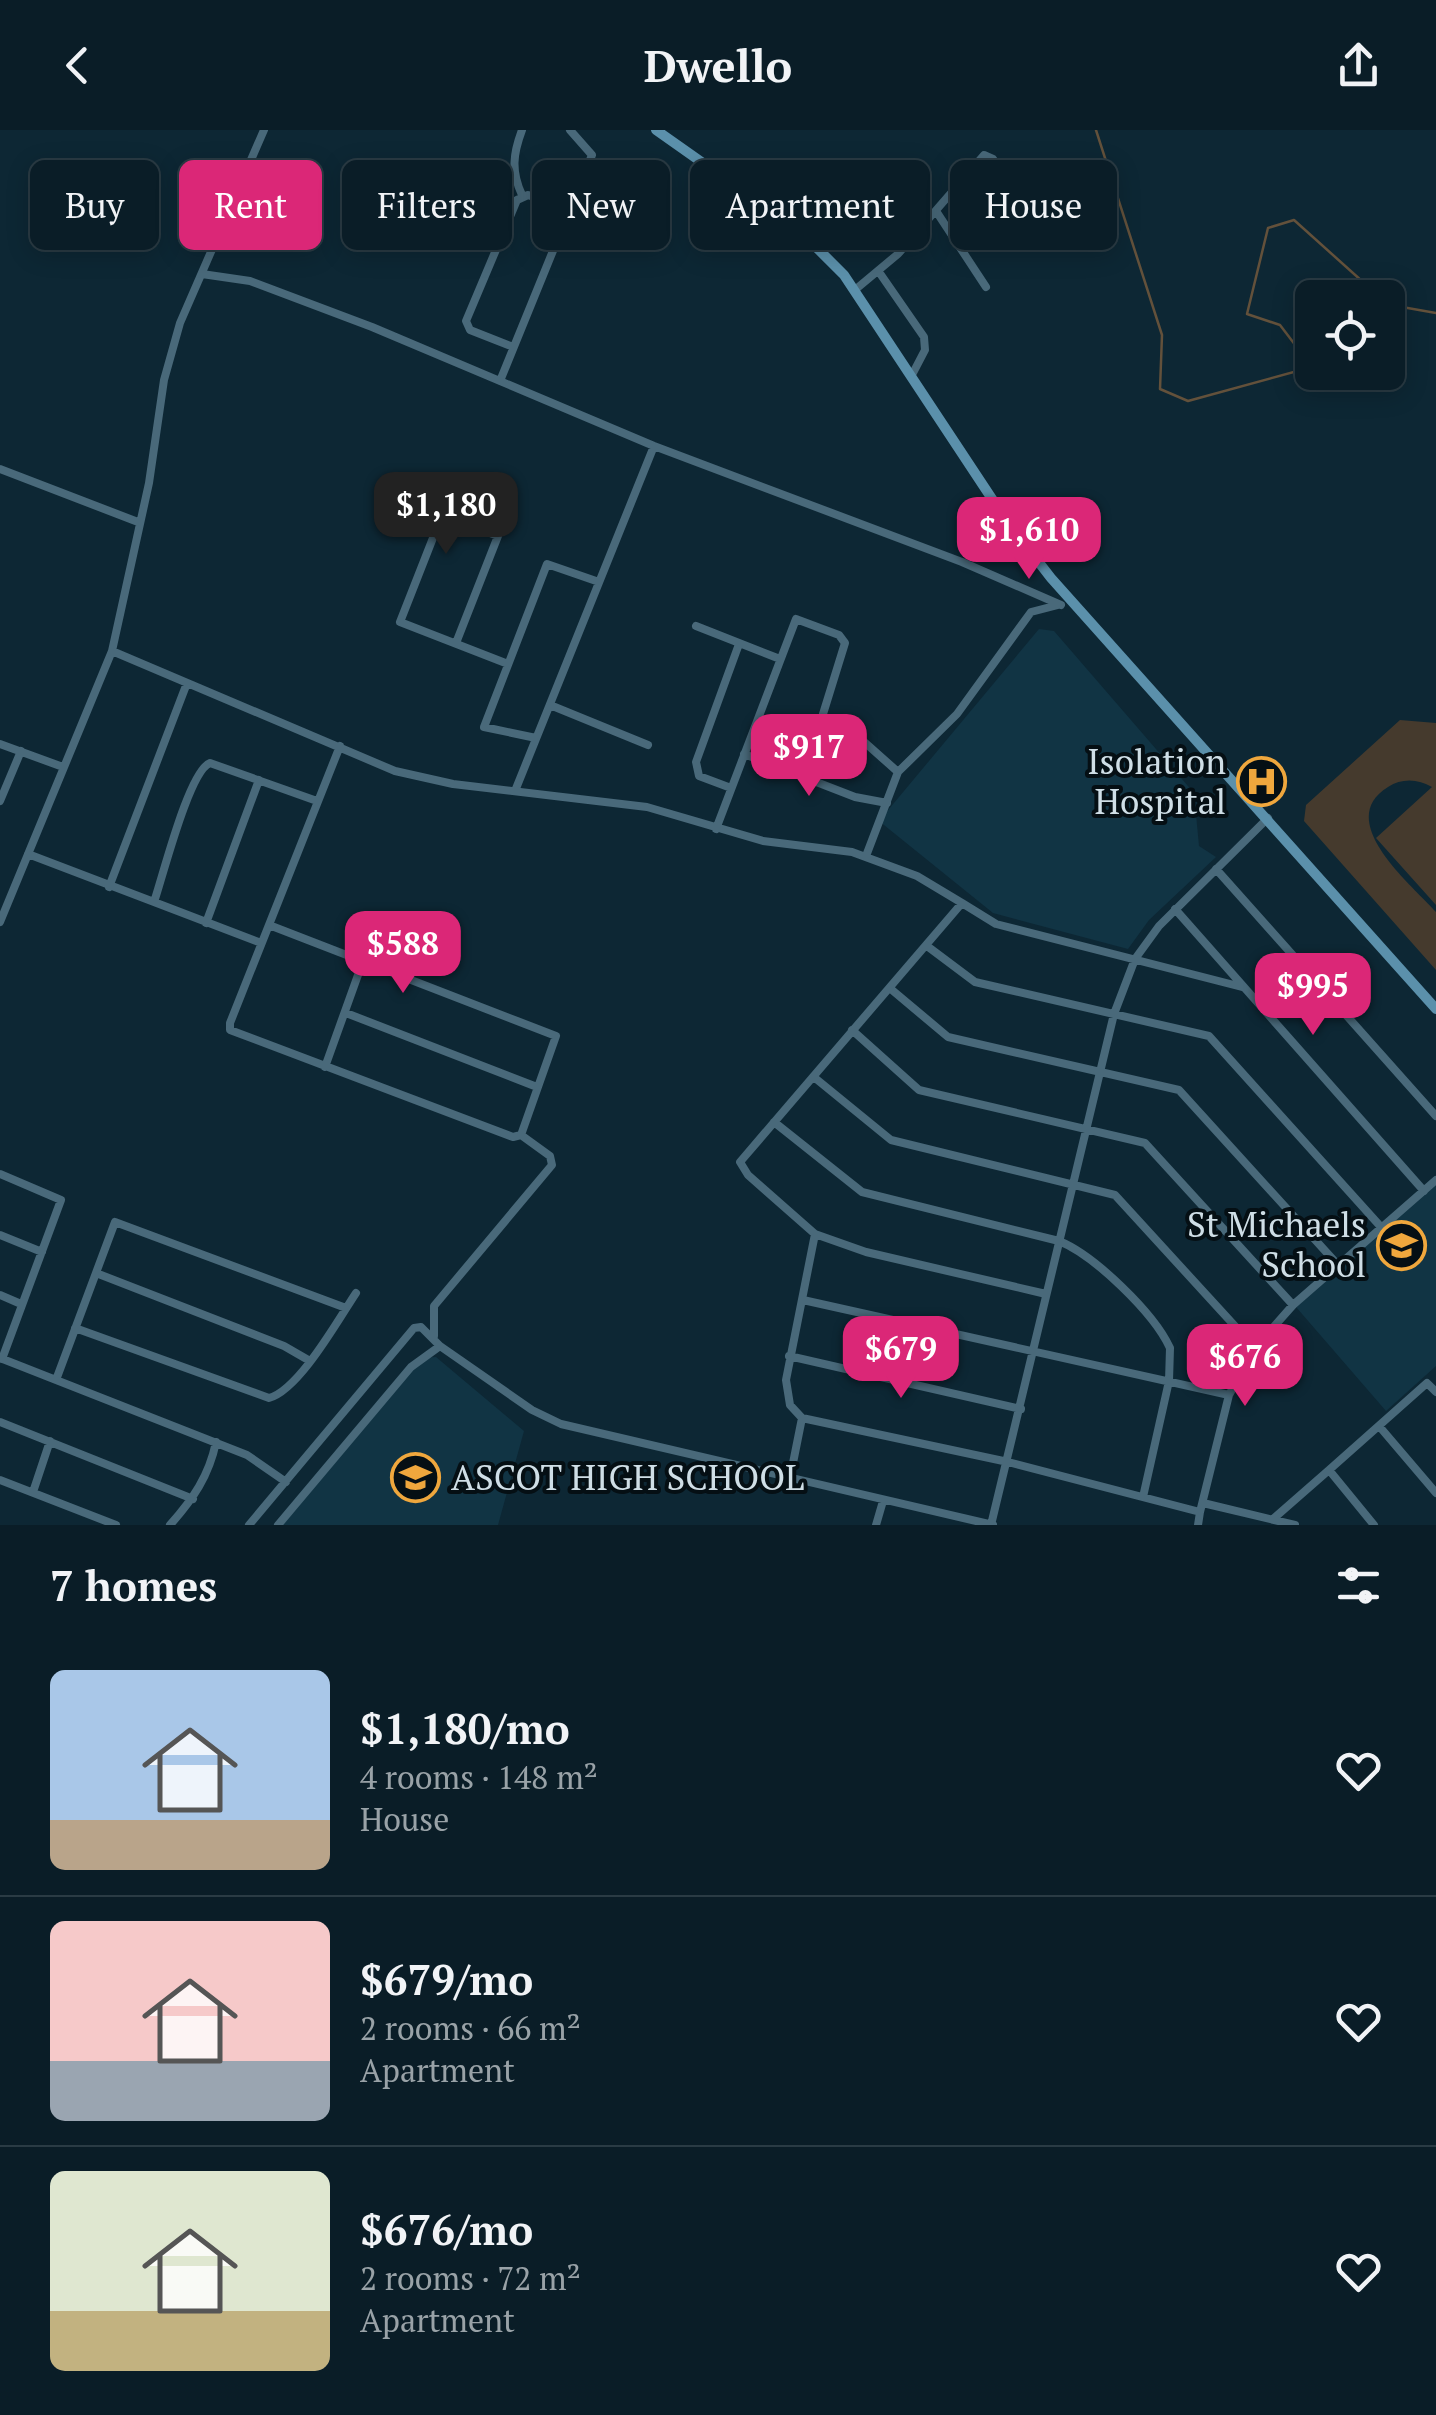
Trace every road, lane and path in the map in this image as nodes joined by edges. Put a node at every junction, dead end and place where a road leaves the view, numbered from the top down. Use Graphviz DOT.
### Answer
graph roads {
  1 [pos="264,130"];
  2 [pos="522,130"];
  3 [pos="570,130"];
  4 [pos="656,130"];
  5 [pos="590,160"];
  6 [pos="522,195"];
  7 [pos="950,196"];
  8 [pos="532,198"];
  9 [pos="936,211"];
  10 [pos="553,250"];
  11 [pos="879,272"];
  12 [pos="202,274"];
  13 [pos="986,287"];
  14 [pos="856,290"];
  15 [pos="512,348"];
  16 [pos="913,373"];
  17 [pos="500,381"];
  18 [pos="654,446"];
  19 [pos="0,470"];
  20 [pos="138,522"];
  21 [pos="599,582"];
  22 [pos="1066,603"];
  23 [pos="696,626"];
  24 [pos="456,644"];
  25 [pos="739,644"];
  26 [pos="112,652"];
  27 [pos="780,660"];
  28 [pos="508,664"];
  29 [pos="187,683"];
  30 [pos="550,705"];
  31 [pos="536,738"];
  32 [pos="0,744"];
  33 [pos="648,744"];
  34 [pos="340,746"];
  35 [pos="20,751"];
  36 [pos="744,754"];
  37 [pos="63,767"];
  38 [pos="898,772"];
  39 [pos="259,780"];
  40 [pos="732,788"];
  41 [pos="515,791"];
  42 [pos="0,799"];
  43 [pos="317,801"];
  44 [pos="886,803"];
  45 [pos="1268,818"];
  46 [pos="716,829"];
  47 [pos="28,854"];
  48 [pos="866,856"];
  49 [pos="1216,869"];
  50 [pos="109,887"];
  51 [pos="154,902"];
  52 [pos="962,904"];
  53 [pos="1175,910"];
  54 [pos="0,922"];
  55 [pos="206,923"];
  56 [pos="269,925"];
  57 [pos="261,943"];
  58 [pos="927,946"];
  59 [pos="1135,959"];
  60 [pos="363,961"];
  61 [pos="1242,987"];
  62 [pos="892,990"];
  63 [pos="1436,1009"];
  64 [pos="346,1014"];
  65 [pos="1114,1014"];
  66 [pos="852,1030"];
  67 [pos="325,1067"];
  68 [pos="1100,1070"];
  69 [pos="814,1078"];
  70 [pos="537,1087"];
  71 [pos="1436,1116"];
  72 [pos="774,1122"];
  73 [pos="1087,1126"];
  74 [pos="521,1135"];
  75 [pos="0,1174"];
  76 [pos="1436,1180"];
  77 [pos="1073,1183"];
  78 [pos="1424,1191"];
  79 [pos="1381,1227"];
  80 [pos="815,1234"];
  81 [pos="0,1235"];
  82 [pos="1059,1241"];
  83 [pos="42,1252"];
  84 [pos="1338,1265"];
  85 [pos="96,1273"];
  86 [pos="356,1293"];
  87 [pos="1046,1294"];
  88 [pos="0,1296"];
  89 [pos="803,1300"];
  90 [pos="21,1304"];
  91 [pos="1293,1305"];
  92 [pos="346,1308"];
  93 [pos="75,1328"];
  94 [pos="434,1336"];
  95 [pos="440,1346"];
  96 [pos="1255,1348"];
  97 [pos="1032,1352"];
  98 [pos="789,1356"];
  99 [pos="1,1358"];
  100 [pos="310,1360"];
  101 [pos="388,1362"];
  102 [pos="411,1367"];
  103 [pos="1436,1374"];
  104 [pos="56,1380"];
  105 [pos="1169,1381"];
  106 [pos="1427,1383"];
  107 [pos="1436,1392"];
  108 [pos="1229,1396"];
  109 [pos="1020,1409"];
  110 [pos="802,1418"];
  111 [pos="0,1422"];
  112 [pos="1379,1426"];
  113 [pos="50,1441"];
  114 [pos="216,1442"];
  115 [pos="1008,1462"];
  116 [pos="1329,1470"];
  117 [pos="790,1478"];
  118 [pos="0,1480"];
  119 [pos="286,1482"];
  120 [pos="33,1492"];
  121 [pos="1436,1492"];
  122 [pos="1143,1498"];
  123 [pos="193,1499"];
  124 [pos="883,1501"];
  125 [pos="1202,1508"];
  126 [pos="1272,1519"];
  127 [pos="116,1525"];
  128 [pos="170,1525"];
  129 [pos="249,1525"];
  130 [pos="278,1525"];
  131 [pos="876,1525"];
  132 [pos="992,1525"];
  133 [pos="1198,1525"];
  134 [pos="1295,1525"];
  135 [pos="1374,1525"];
  1 -- 12 [label="street"];
  2 -- 6 [label="street"];
  3 -- 5 [label="street"];
  4 -- 14 [label="street"];
  6 -- 8 [label="street"];
  6 -- 15 [label="street"];
  7 -- 9 [label="street"];
  9 -- 11 [label="street"];
  9 -- 13 [label="street"];
  10 -- 15 [label="street"];
  11 -- 14 [label="street"];
  11 -- 16 [label="street"];
  12 -- 17 [label="street"];
  12 -- 20 [label="street"];
  14 -- 16 [label="street"];
  15 -- 17 [label="street"];
  16 -- 22 [label="street"];
  17 -- 18 [label="street"];
  18 -- 21 [label="street"];
  18 -- 22 [label="street"];
  19 -- 20 [label="street"];
  20 -- 26 [label="street"];
  21 -- 28 [label="street"];
  21 -- 30 [label="street"];
  22 -- 38 [label="street"];
  22 -- 45 [label="street"];
  23 -- 25 [label="street"];
  24 -- 24 [label="street"];
  24 -- 28 [label="street"];
  25 -- 27 [label="street"];
  25 -- 40 [label="street"];
  26 -- 29 [label="street"];
  26 -- 37 [label="street"];
  27 -- 36 [label="street"];
  27 -- 38 [label="street"];
  28 -- 31 [label="street"];
  29 -- 34 [label="street"];
  29 -- 50 [label="street"];
  30 -- 31 [label="street"];
  30 -- 33 [label="street"];
  31 -- 41 [label="street"];
  32 -- 35 [label="street"];
  34 -- 41 [label="street"];
  34 -- 43 [label="street"];
  35 -- 37 [label="street"];
  35 -- 42 [label="street"];
  36 -- 40 [label="street"];
  36 -- 44 [label="street"];
  37 -- 47 [label="street"];
  38 -- 44 [label="street"];
  39 -- 43 [label="street"];
  39 -- 51 [label="street"];
  39 -- 55 [label="street"];
  40 -- 46 [label="street"];
  41 -- 46 [label="street"];
  43 -- 56 [label="street"];
  44 -- 48 [label="street"];
  45 -- 49 [label="street"];
  45 -- 63 [label="street"];
  46 -- 48 [label="street"];
  47 -- 50 [label="street"];
  47 -- 54 [label="street"];
  48 -- 52 [label="street"];
  49 -- 53 [label="street"];
  49 -- 71 [label="street"];
  50 -- 51 [label="street"];
  51 -- 55 [label="street"];
  52 -- 58 [label="street"];
  52 -- 59 [label="street"];
  53 -- 59 [label="street"];
  53 -- 61 [label="street"];
  55 -- 57 [label="street"];
  56 -- 57 [label="street"];
  56 -- 60 [label="street"];
  57 -- 67 [label="street"];
  58 -- 62 [label="street"];
  58 -- 65 [label="street"];
  59 -- 61 [label="street"];
  59 -- 65 [label="street"];
  60 -- 64 [label="street"];
  60 -- 70 [label="street"];
  61 -- 78 [label="street"];
  62 -- 66 [label="street"];
  62 -- 68 [label="street"];
  64 -- 67 [label="street"];
  64 -- 70 [label="street"];
  65 -- 68 [label="street"];
  65 -- 79 [label="street"];
  66 -- 69 [label="street"];
  66 -- 73 [label="street"];
  67 -- 74 [label="street"];
  68 -- 73 [label="street"];
  68 -- 84 [label="street"];
  69 -- 72 [label="street"];
  69 -- 77 [label="street"];
  70 -- 74 [label="street"];
  72 -- 80 [label="street"];
  72 -- 82 [label="street"];
  73 -- 77 [label="street"];
  73 -- 91 [label="street"];
  74 -- 94 [label="street"];
  75 -- 83 [label="street"];
  76 -- 78 [label="street"];
  77 -- 82 [label="street"];
  77 -- 96 [label="street"];
  78 -- 79 [label="street"];
  79 -- 84 [label="street"];
  80 -- 87 [label="street"];
  80 -- 89 [label="street"];
  81 -- 83 [label="street"];
  82 -- 87 [label="street"];
  82 -- 105 [label="street"];
  83 -- 90 [label="street"];
  84 -- 91 [label="street"];
  85 -- 92 [label="street"];
  85 -- 93 [label="street"];
  85 -- 100 [label="street"];
  86 -- 92 [label="street"];
  87 -- 97 [label="street"];
  88 -- 90 [label="street"];
  89 -- 97 [label="street"];
  89 -- 98 [label="street"];
  90 -- 99 [label="street"];
  91 -- 96 [label="street"];
  92 -- 100 [label="street"];
  93 -- 100 [label="street"];
  93 -- 104 [label="street"];
  94 -- 95 [label="street"];
  94 -- 101 [label="street"];
  95 -- 102 [label="street"];
  95 -- 117 [label="street"];
  96 -- 108 [label="street"];
  97 -- 105 [label="street"];
  97 -- 109 [label="street"];
  98 -- 109 [label="street"];
  98 -- 110 [label="street"];
  99 -- 104 [label="street"];
  101 -- 102 [label="street"];
  101 -- 119 [label="street"];
  102 -- 130 [label="street"];
  103 -- 106 [label="street"];
  104 -- 114 [label="street"];
  105 -- 108 [label="street"];
  105 -- 122 [label="street"];
  106 -- 107 [label="street"];
  106 -- 112 [label="street"];
  108 -- 125 [label="street"];
  109 -- 115 [label="street"];
  110 -- 115 [label="street"];
  110 -- 117 [label="street"];
  111 -- 113 [label="street"];
  112 -- 116 [label="street"];
  112 -- 121 [label="street"];
  113 -- 120 [label="street"];
  113 -- 123 [label="street"];
  114 -- 119 [label="street"];
  114 -- 123 [label="street"];
  115 -- 122 [label="street"];
  115 -- 132 [label="street"];
  116 -- 126 [label="street"];
  116 -- 135 [label="street"];
  117 -- 124 [label="street"];
  118 -- 120 [label="street"];
  119 -- 129 [label="street"];
  120 -- 127 [label="street"];
  122 -- 125 [label="street"];
  123 -- 128 [label="street"];
  124 -- 131 [label="street"];
  124 -- 132 [label="street"];
  125 -- 126 [label="street"];
  125 -- 133 [label="street"];
  126 -- 134 [label="street"];
}
